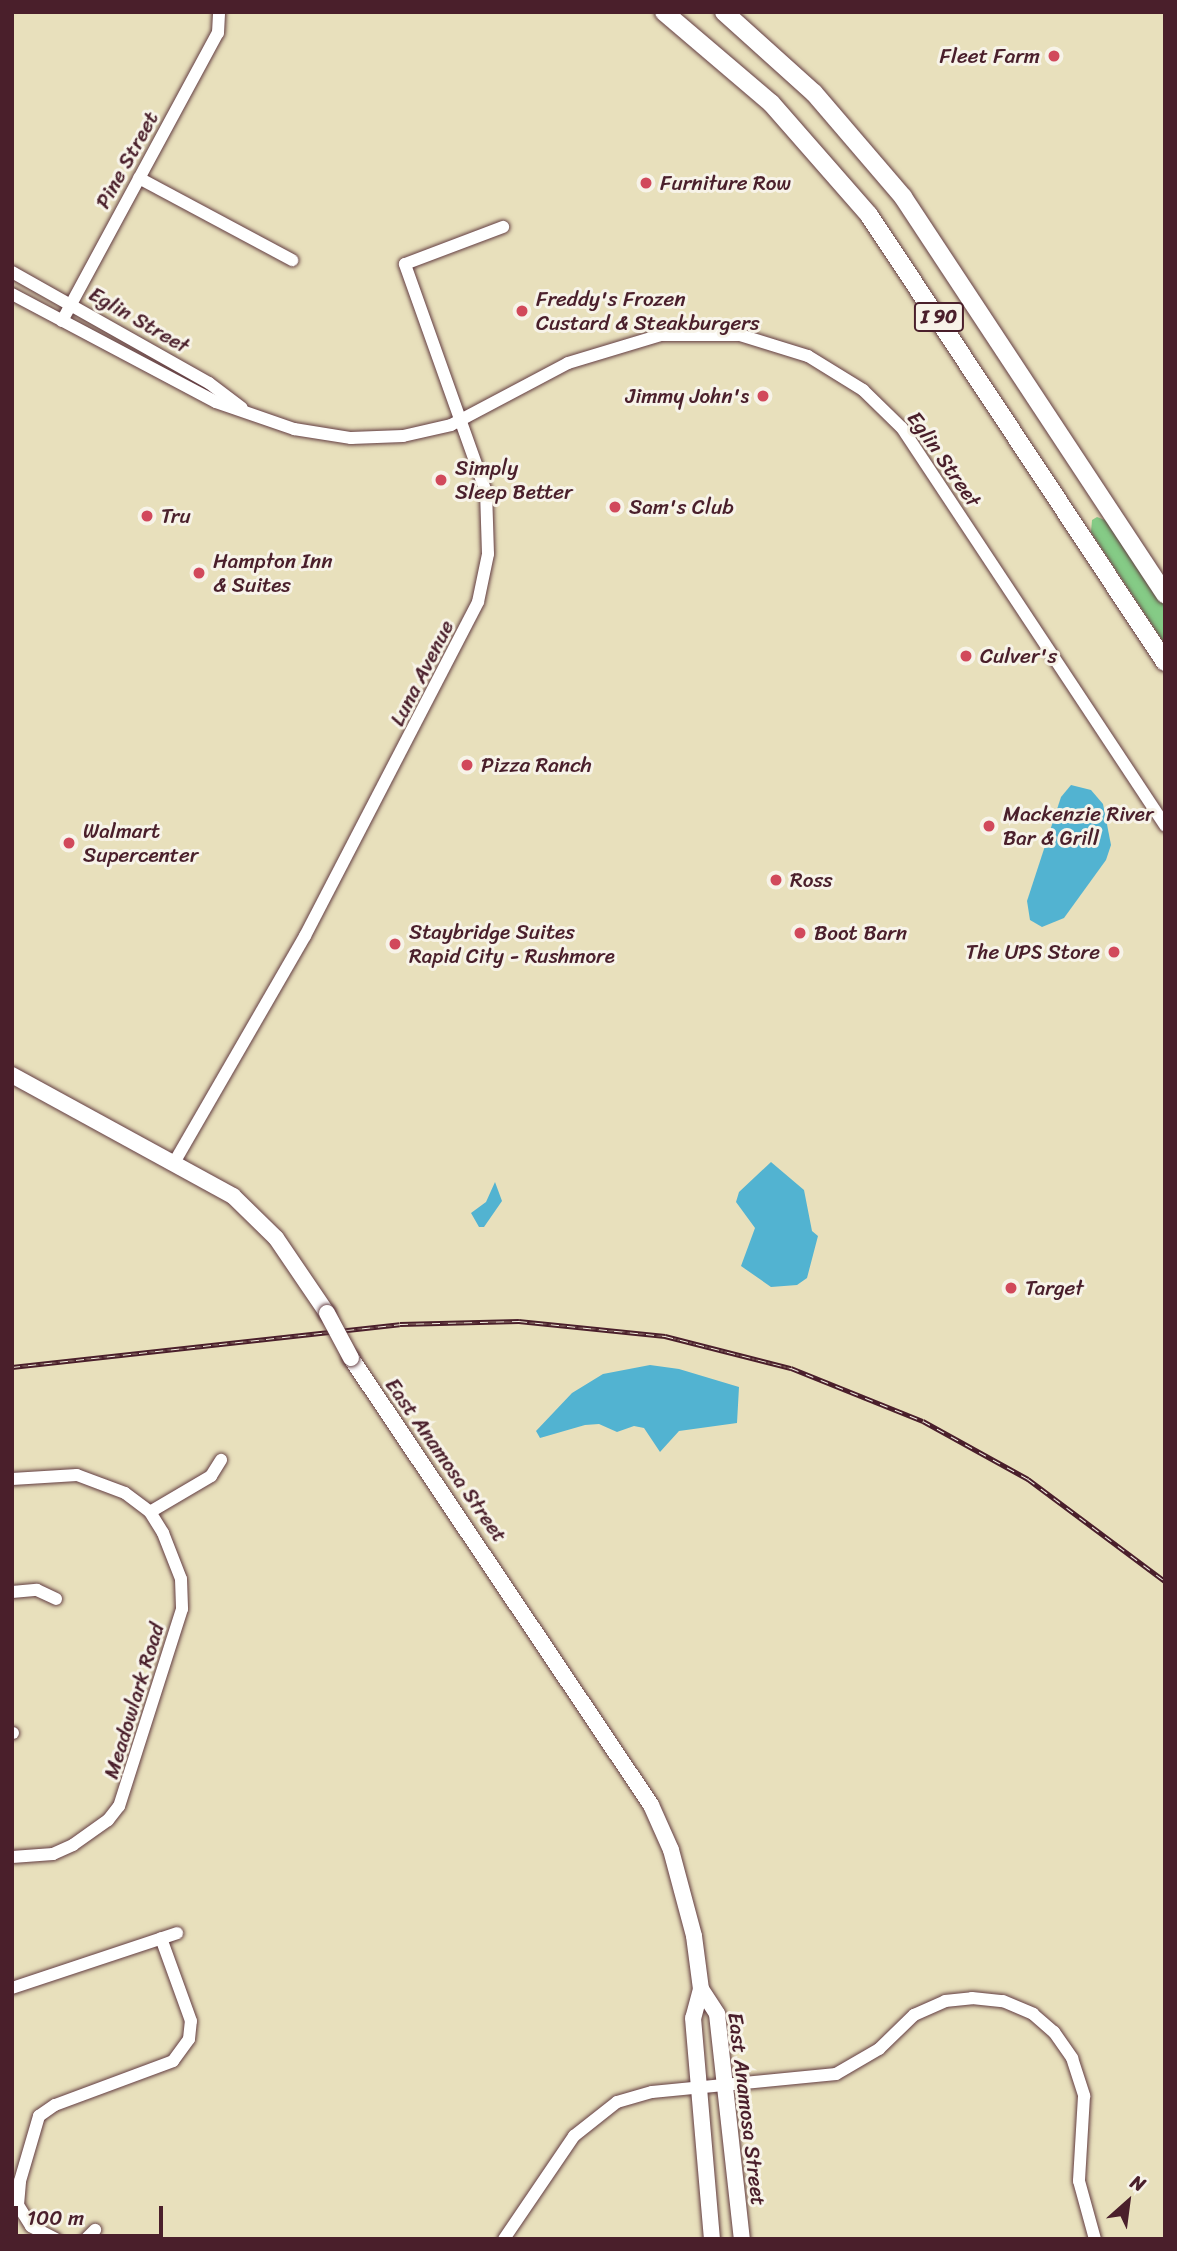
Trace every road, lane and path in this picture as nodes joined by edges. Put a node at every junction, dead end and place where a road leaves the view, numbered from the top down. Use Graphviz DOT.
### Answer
graph roads {
  1 [pos="664,12"];
  2 [pos="724,12"];
  3 [pos="220,14"];
  4 [pos="139,178"];
  5 [pos="503,227"];
  6 [pos="292,260"];
  7 [pos="12,272"];
  8 [pos="12,295"];
  9 [pos="71,303"];
  10 [pos="62,321"];
  11 [pos="242,408"];
  12 [pos="463,421"];
  13 [pos="1165,594"];
  14 [pos="1165,662"];
  15 [pos="1165,826"];
  16 [pos="12,1075"];
  17 [pos="175,1161"];
  18 [pos="220,1460"];
  19 [pos="12,1479"];
  20 [pos="150,1512"];
  21 [pos="12,1592"];
  22 [pos="56,1599"];
  23 [pos="12,1857"];
  24 [pos="177,1933"];
  25 [pos="161,1938"];
  26 [pos="12,1988"];
  27 [pos="701,1989"];
  28 [pos="726,2085"];
  29 [pos="697,2088"];
  30 [pos="56,2239"];
  31 [pos="504,2239"];
  32 [pos="712,2239"];
  33 [pos="742,2239"];
  34 [pos="1095,2239"];
  1 -- 14 [label="highway, I 90"];
  2 -- 13 [label="highway, I 90"];
  3 -- 4 [label="street, Pine Street"];
  4 -- 6 [label="street"];
  4 -- 9 [label="street, Pine Street"];
  5 -- 12 [label="street, Luna Avenue"];
  7 -- 9 [label="street, Eglin Street"];
  8 -- 10 [label="street, Eglin Street"];
  9 -- 10 [label="street, Pine Street"];
  9 -- 11 [label="street, Eglin Street"];
  10 -- 11 [label="street, Eglin Street"];
  11 -- 12 [label="street, Eglin Street"];
  12 -- 15 [label="street, Eglin Street"];
  12 -- 17 [label="street, Luna Avenue"];
  16 -- 17 [label="main road, East Anamosa Street"];
  17 -- 27 [label="main road, East Anamosa Street, bridge"];
  18 -- 20 [label="street"];
  19 -- 20 [label="street"];
  20 -- 23 [label="street, Meadowlark Road"];
  21 -- 22 [label="street"];
  24 -- 25 [label="street"];
  25 -- 26 [label="street"];
  25 -- 30 [label="street"];
  27 -- 28 [label="main road, East Anamosa Street"];
  27 -- 29 [label="main road, East Anamosa Street"];
  28 -- 29 [label="street"];
  28 -- 33 [label="main road, East Anamosa Street"];
  28 -- 34 [label="street"];
  29 -- 31 [label="street"];
  29 -- 32 [label="main road, East Anamosa Street"];
}
